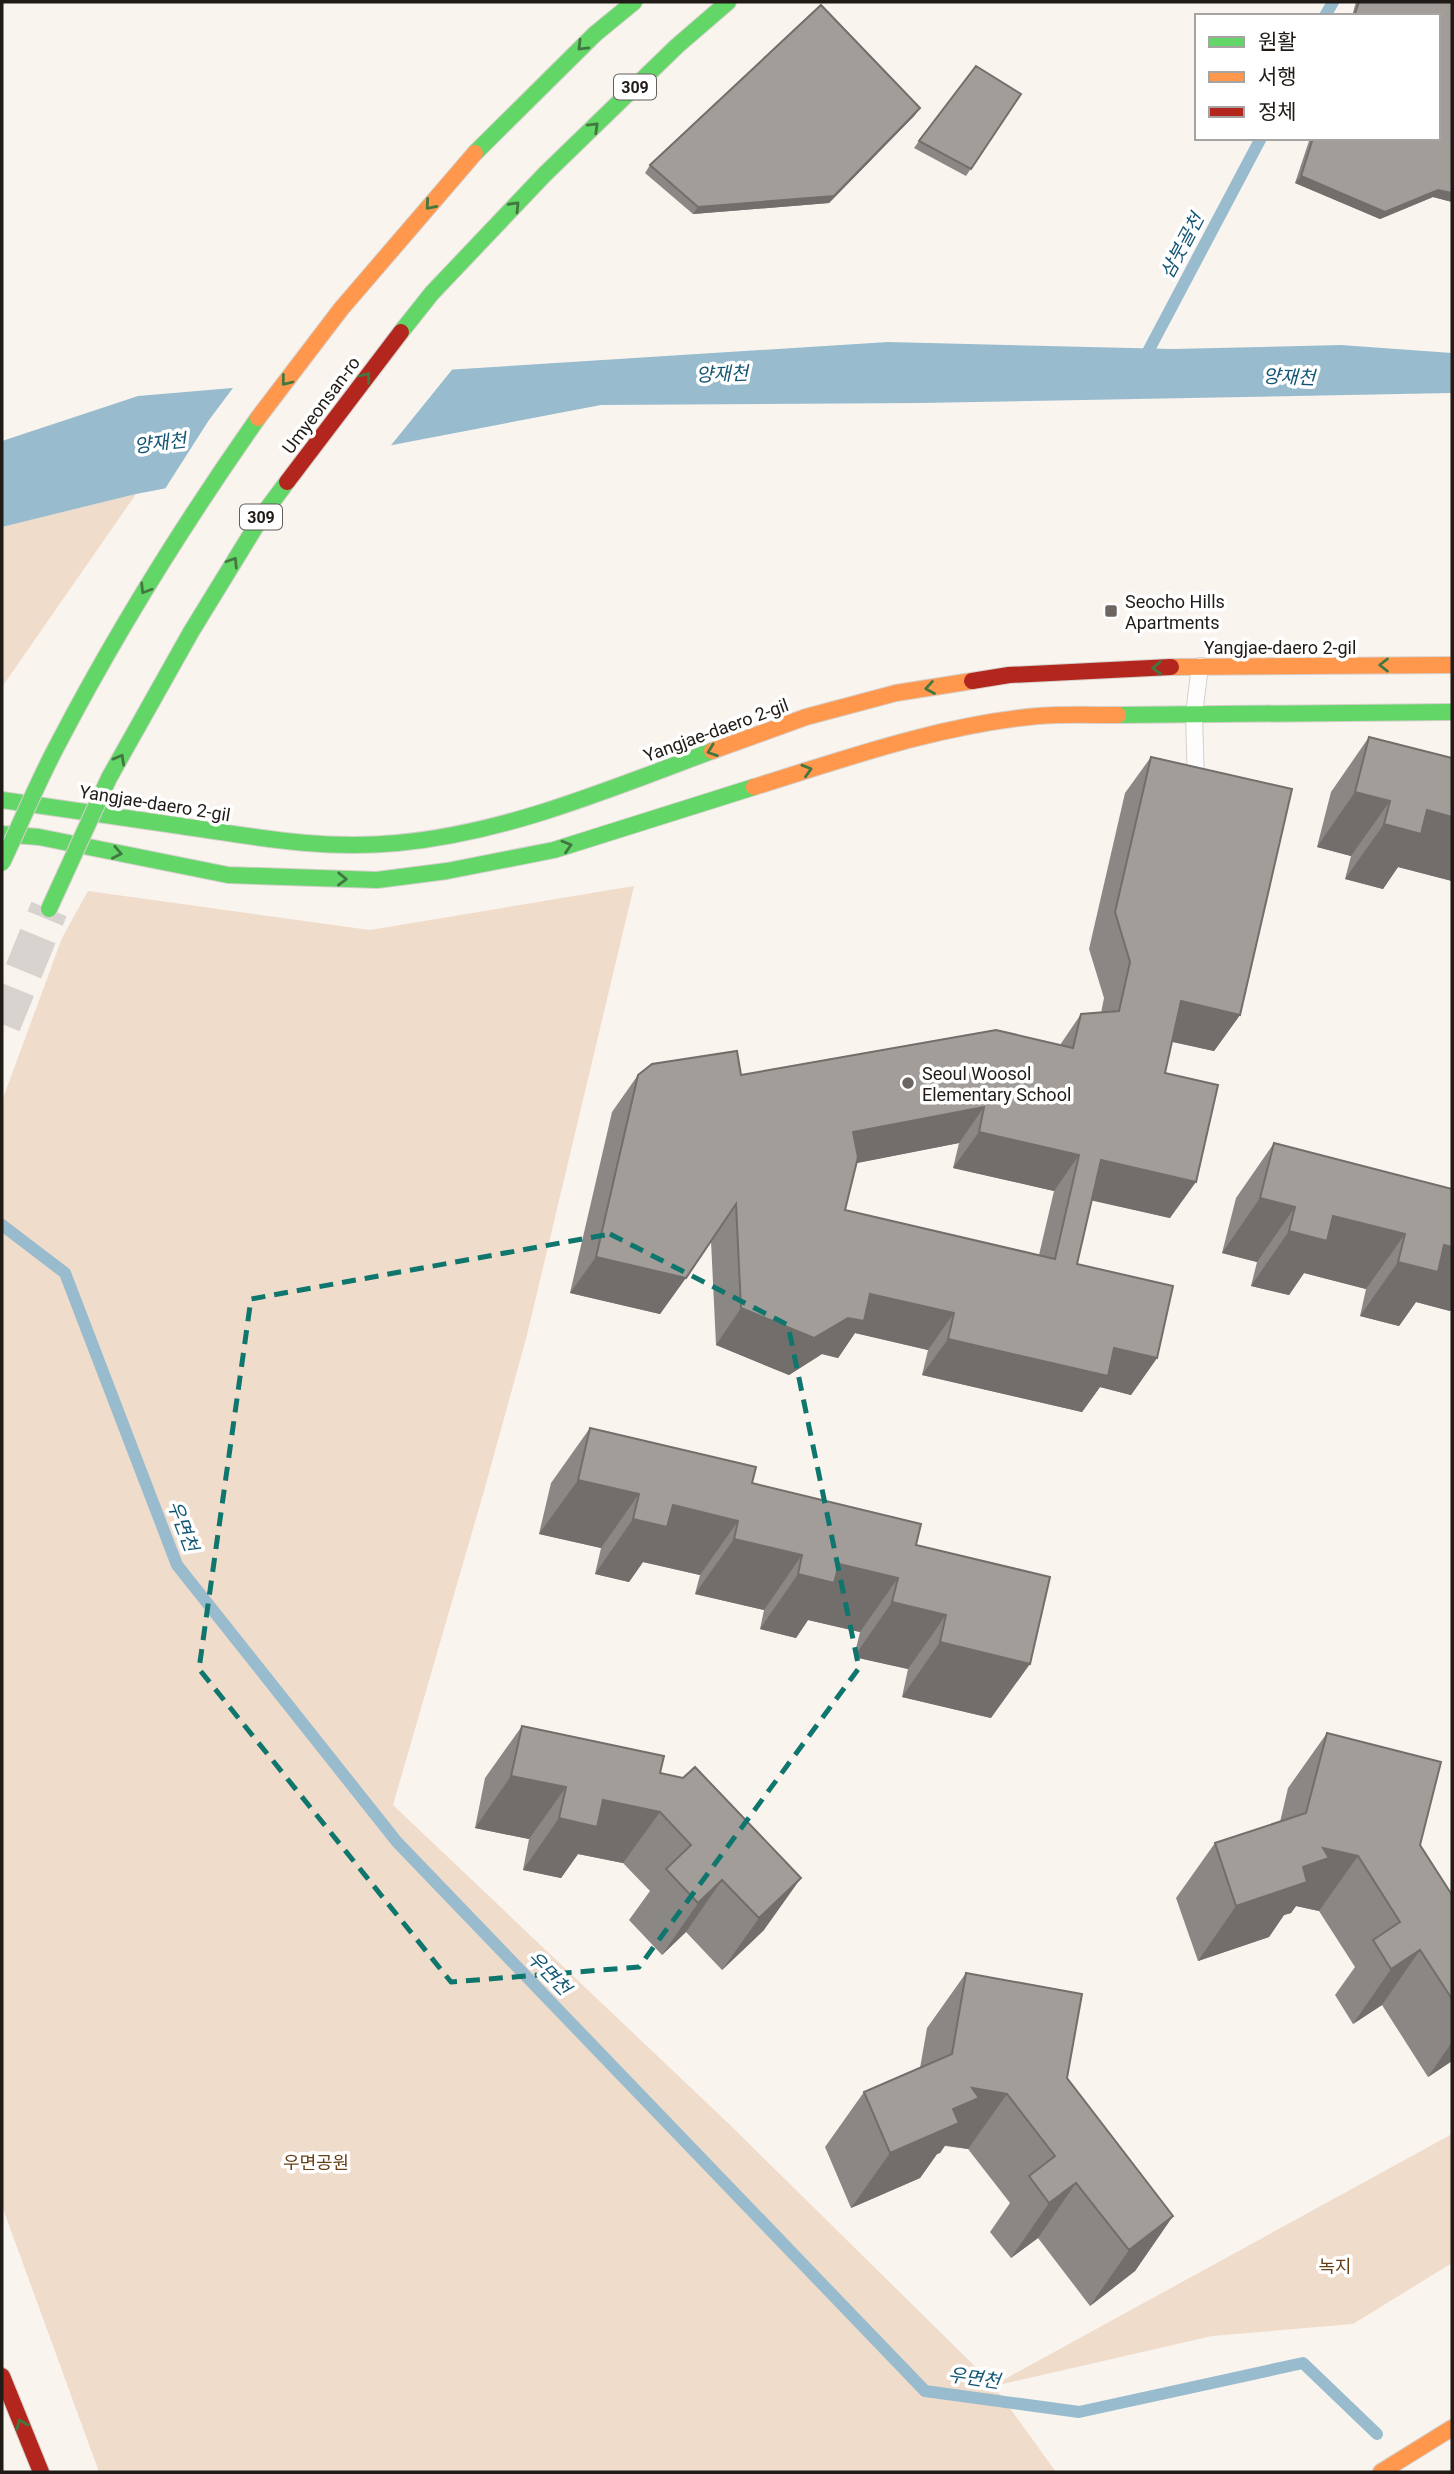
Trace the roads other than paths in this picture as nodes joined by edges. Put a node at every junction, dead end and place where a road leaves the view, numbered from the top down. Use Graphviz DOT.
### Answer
graph roads {
  1 [pos="634,2"];
  2 [pos="728,2"];
  3 [pos="1452,665"];
  4 [pos="1200,666"];
  5 [pos="1452,712"];
  6 [pos="1194,714"];
  7 [pos="1196,797"];
  8 [pos="2,800"];
  9 [pos="2,834"];
  10 [pos="2,863"];
  11 [pos="49,909"];
  12 [pos="2,2376"];
  13 [pos="1452,2428"];
  14 [pos="41,2472"];
  15 [pos="1381,2472"];
  1 -- 10 [label="main road, one-way, bridge"];
  11 -- 2 [label="main road, Umyeonsan-ro / 309, one-way, bridge"];
  3 -- 4 [label="main road, Yangjae-daero 2-gil, one-way"];
  4 -- 6 [label="lane"];
  4 -- 8 [label="main road, Yangjae-daero 2-gil, one-way"];
  5 -- 6 [label="main road"];
  6 -- 7 [label="lane"];
  9 -- 6 [label="main road, one-way"];
  14 -- 12 [label="main road, one-way"];
  13 -- 15 [label="main road"];
}
